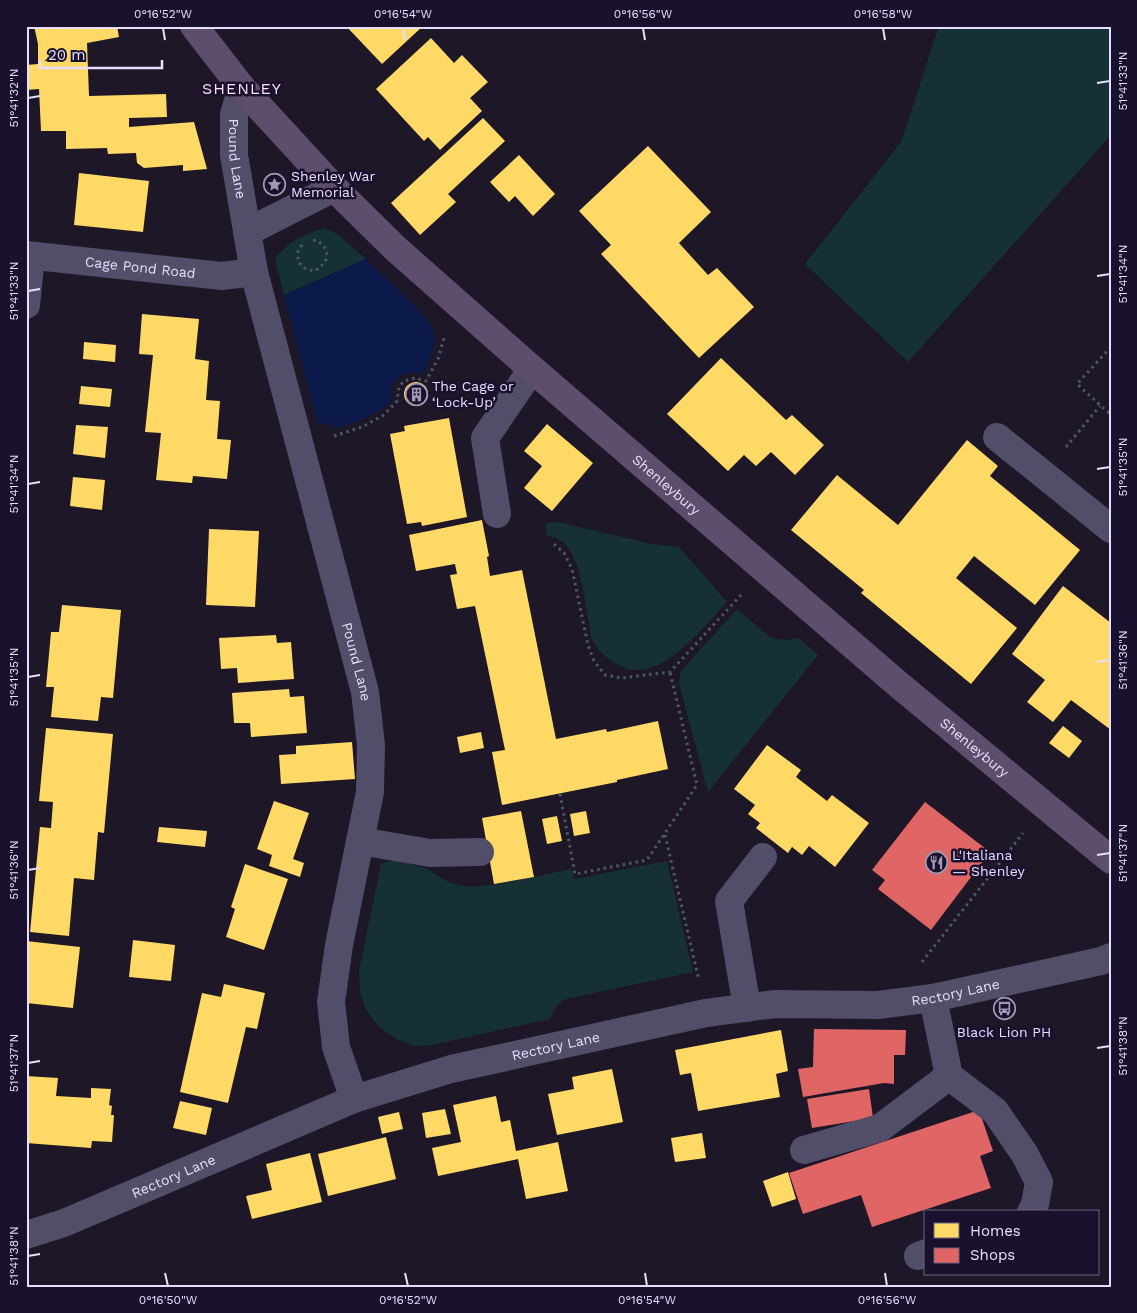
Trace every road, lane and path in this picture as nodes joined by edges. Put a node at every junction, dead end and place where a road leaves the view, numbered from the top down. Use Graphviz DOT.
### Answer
graph roads {
  1 [pos="200,28"];
  2 [pos="242,88"];
  3 [pos="334,188"];
  4 [pos="247,232"];
  5 [pos="304,242"];
  6 [pos="29,255"];
  7 [pos="254,272"];
  8 [pos="26,305"];
  9 [pos="443,339"];
  10 [pos="1111,346"];
  11 [pos="532,369"];
  12 [pos="1100,406"];
  13 [pos="1111,415"];
  14 [pos="332,436"];
  15 [pos="997,437"];
  16 [pos="1044,474"];
  17 [pos="497,514"];
  18 [pos="1111,529"];
  19 [pos="554,544"];
  20 [pos="765,569"];
  21 [pos="670,672"];
  22 [pos="560,794"];
  23 [pos="1045,805"];
  24 [pos="664,834"];
  25 [pos="360,841"];
  26 [pos="480,852"];
  27 [pos="763,857"];
  28 [pos="1111,860"];
  29 [pos="1111,957"];
  30 [pos="933,998"];
  31 [pos="890,1003"];
  32 [pos="747,1008"];
  33 [pos="706,1013"];
  34 [pos="949,1076"];
  35 [pos="354,1099"];
  36 [pos="804,1150"];
  37 [pos="1032,1210"];
  38 [pos="26,1235"];
  1 -- 2 [label="main road, Shenleybury"];
  2 -- 3 [label="main road, Shenleybury"];
  2 -- 4 [label="street, Pound Lane"];
  3 -- 4 [label="street"];
  3 -- 11 [label="main road, Shenleybury"];
  4 -- 7 [label="street, Pound Lane"];
  5 -- 5 [label="path"];
  6 -- 7 [label="street, Cage Pond Road"];
  6 -- 8 [label="street"];
  7 -- 25 [label="street, Pound Lane"];
  9 -- 14 [label="path"];
  10 -- 12 [label="path"];
  11 -- 17 [label="street"];
  11 -- 20 [label="main road, Shenleybury"];
  12 -- 13 [label="path"];
  12 -- 16 [label="path"];
  15 -- 16 [label="street"];
  16 -- 18 [label="street"];
  19 -- 21 [label="path"];
  20 -- 21 [label="path"];
  20 -- 23 [label="main road, Shenleybury"];
  21 -- 24 [label="path"];
  22 -- 24 [label="path"];
  23 -- 28 [label="main road, Shenleybury"];
  23 -- 31 [label="path"];
  24 -- 33 [label="path"];
  25 -- 26 [label="street"];
  25 -- 35 [label="street, Pound Lane"];
  27 -- 32 [label="street"];
  29 -- 30 [label="street, Rectory Lane"];
  30 -- 31 [label="street, Rectory Lane"];
  30 -- 34 [label="street"];
  31 -- 32 [label="street, Rectory Lane"];
  32 -- 33 [label="street, Rectory Lane"];
  33 -- 35 [label="street, Rectory Lane"];
  34 -- 36 [label="street"];
  34 -- 37 [label="street"];
  35 -- 38 [label="street, Rectory Lane"];
}
